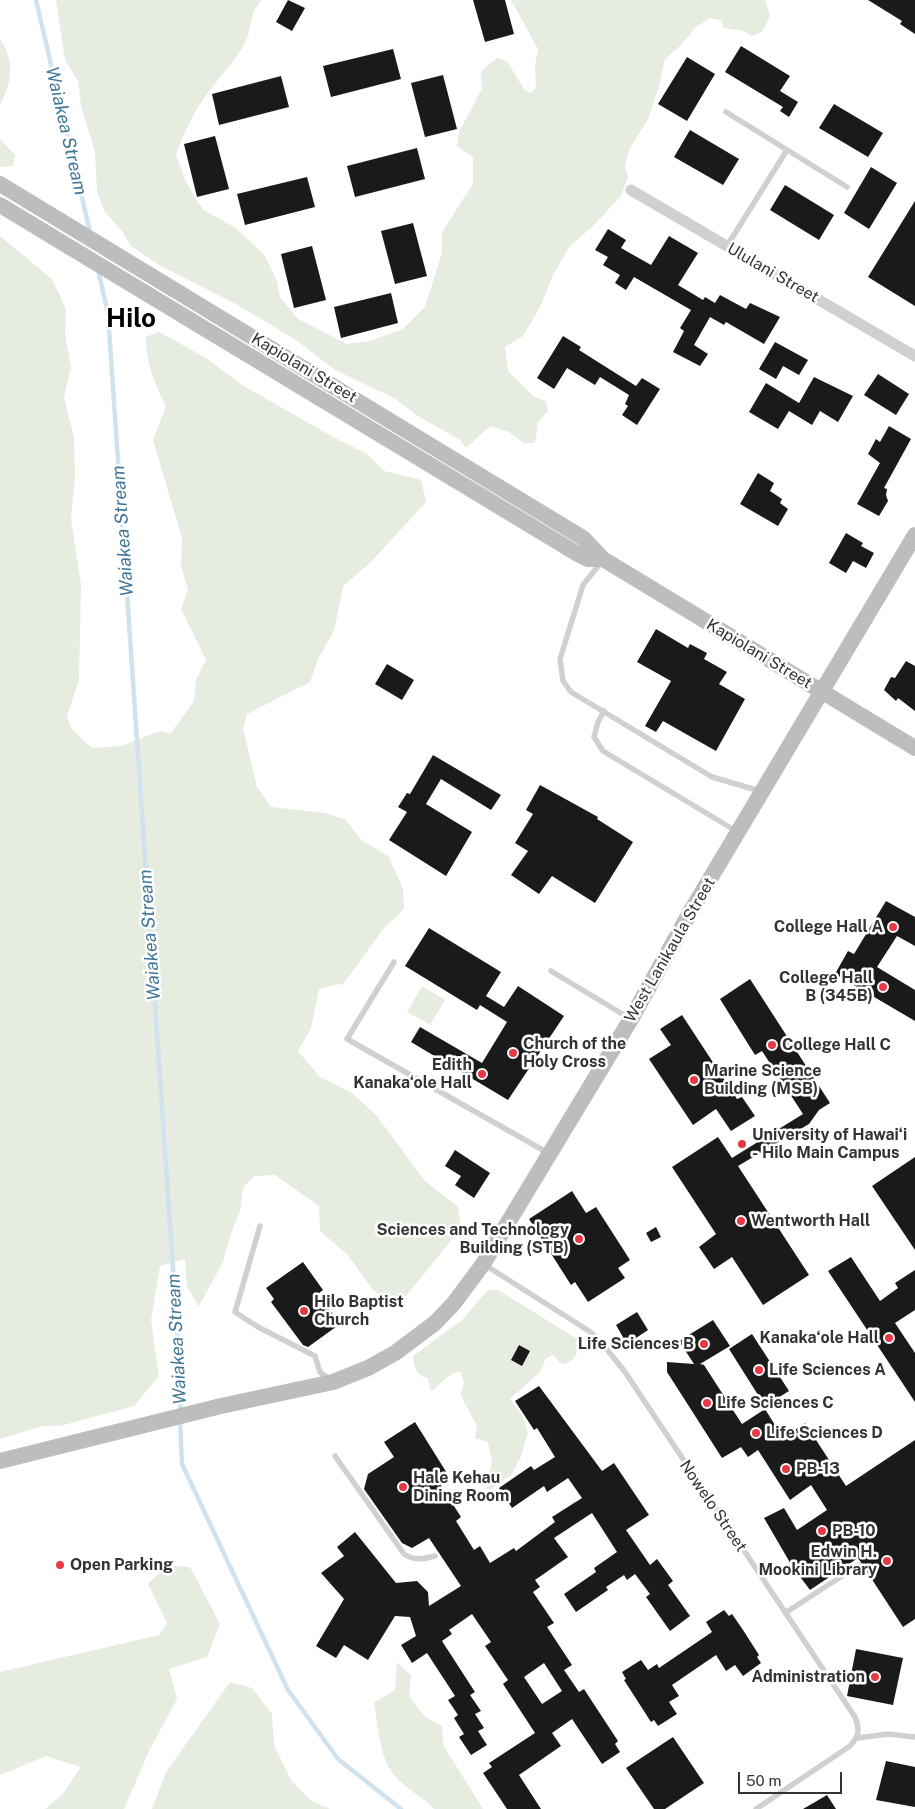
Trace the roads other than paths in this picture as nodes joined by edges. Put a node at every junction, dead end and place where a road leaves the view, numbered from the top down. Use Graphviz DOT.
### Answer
graph roads {
  1 [pos="726,112"];
  2 [pos="787,150"];
  3 [pos="0,184"];
  4 [pos="847,187"];
  5 [pos="631,190"];
  6 [pos="0,205"];
  7 [pos="727,246"];
  8 [pos="915,356"];
  9 [pos="915,535"];
  10 [pos="603,560"];
  11 [pos="822,692"];
  12 [pos="604,711"];
  13 [pos="915,748"];
  14 [pos="762,791"];
  15 [pos="738,832"];
  16 [pos="394,962"];
  17 [pos="551,971"];
  18 [pos="631,1019"];
  19 [pos="548,1154"];
  20 [pos="260,1226"];
  21 [pos="483,1264"];
  22 [pos="332,1382"];
  23 [pos="335,1456"];
  24 [pos="0,1461"];
  25 [pos="435,1556"];
  26 [pos="859,1565"];
  27 [pos="785,1613"];
  28 [pos="915,1737"];
  29 [pos="857,1738"];
  30 [pos="756,1809"];
  1 -- 2 [label="lane"];
  2 -- 4 [label="lane"];
  2 -- 7 [label="lane"];
  3 -- 10 [label="street, Kapiolani Street"];
  5 -- 7 [label="street, Ululani Street"];
  6 -- 10 [label="street, Kapiolani Street"];
  7 -- 8 [label="street, Ululani Street"];
  9 -- 11 [label="street, West Lanikaula Street"];
  10 -- 11 [label="street, Kapiolani Street"];
  10 -- 12 [label="lane"];
  11 -- 13 [label="street, Kapiolani Street"];
  11 -- 14 [label="street, West Lanikaula Street"];
  12 -- 14 [label="lane"];
  12 -- 15 [label="lane"];
  14 -- 15 [label="street, West Lanikaula Street"];
  15 -- 18 [label="street, West Lanikaula Street"];
  16 -- 19 [label="lane"];
  17 -- 18 [label="lane"];
  18 -- 19 [label="street, West Lanikaula Street"];
  19 -- 21 [label="street, West Lanikaula Street"];
  20 -- 22 [label="lane"];
  21 -- 22 [label="street, West Lanikaula Street"];
  21 -- 27 [label="lane, Nowelo Street"];
  22 -- 24 [label="street, West Lanikaula Street"];
  23 -- 25 [label="lane"];
  26 -- 27 [label="lane"];
  27 -- 29 [label="lane, Nowelo Street"];
  28 -- 29 [label="lane"];
  29 -- 30 [label="lane"];
}
